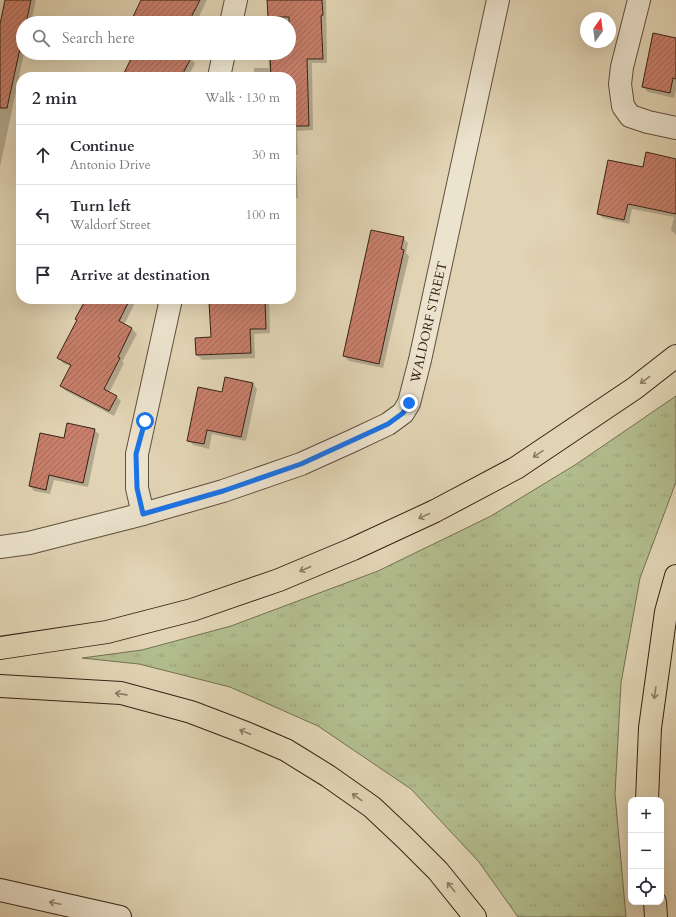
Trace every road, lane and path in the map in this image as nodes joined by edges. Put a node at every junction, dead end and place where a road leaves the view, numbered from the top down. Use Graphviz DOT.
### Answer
graph roads {
  1 [pos="236,0"];
  2 [pos="498,0"];
  3 [pos="639,0"];
  4 [pos="233,16"];
  5 [pos="223,60"];
  6 [pos="220,72"];
  7 [pos="676,128"];
  8 [pos="170,304"];
  9 [pos="676,356"];
  10 [pos="143,514"];
  11 [pos="0,547"];
  12 [pos="676,576"];
  13 [pos="0,648"];
  14 [pos="0,686"];
  15 [pos="647,797"];
  16 [pos="0,890"];
  17 [pos="655,905"];
  18 [pos="120,917"];
  19 [pos="475,917"];
  20 [pos="656,917"];
  1 -- 4 [label="street"];
  2 -- 10 [label="street, WALDORF STREET"];
  3 -- 7 [label="street"];
  5 -- 6 [label="street"];
  8 -- 10 [label="street"];
  9 -- 13 [label="highway, one-way"];
  10 -- 11 [label="street, WALDORF STREET"];
  12 -- 15 [label="highway, one-way"];
  19 -- 14 [label="highway, one-way"];
  18 -- 16 [label="street, one-way"];
  17 -- 20 [label="highway"];
}
